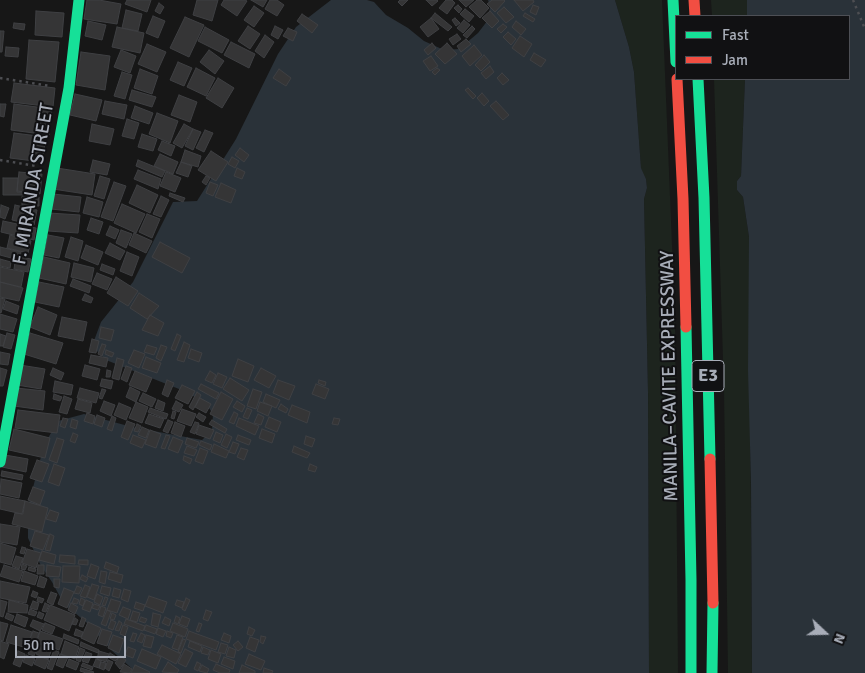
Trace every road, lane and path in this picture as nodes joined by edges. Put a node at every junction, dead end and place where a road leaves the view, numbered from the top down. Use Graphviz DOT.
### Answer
graph roads {
  1 [pos="79,0"];
  2 [pos="673,0"];
  3 [pos="694,0"];
  4 [pos="853,0"];
  5 [pos="695,15"];
  6 [pos="865,29"];
  7 [pos="675,41"];
  8 [pos="0,78"];
  9 [pos="677,80"];
  10 [pos="698,80"];
  11 [pos="69,88"];
  12 [pos="0,160"];
  13 [pos="55,168"];
  14 [pos="0,462"];
  15 [pos="691,673"];
  16 [pos="712,673"];
  1 -- 11 [label="main road, F. MIRANDA STREET"];
  2 -- 7 [label="main road"];
  3 -- 5 [label="main road"];
  4 -- 6 [label="path"];
  8 -- 11 [label="path"];
  9 -- 15 [label="main road, MANILA–CAVITE EXPRESSWAY / E3"];
  10 -- 16 [label="main road, MANILA–CAVITE EXPRESSWAY / E3"];
  11 -- 13 [label="main road, F. MIRANDA STREET"];
  12 -- 13 [label="path"];
  13 -- 14 [label="main road, F. MIRANDA STREET"];
}
